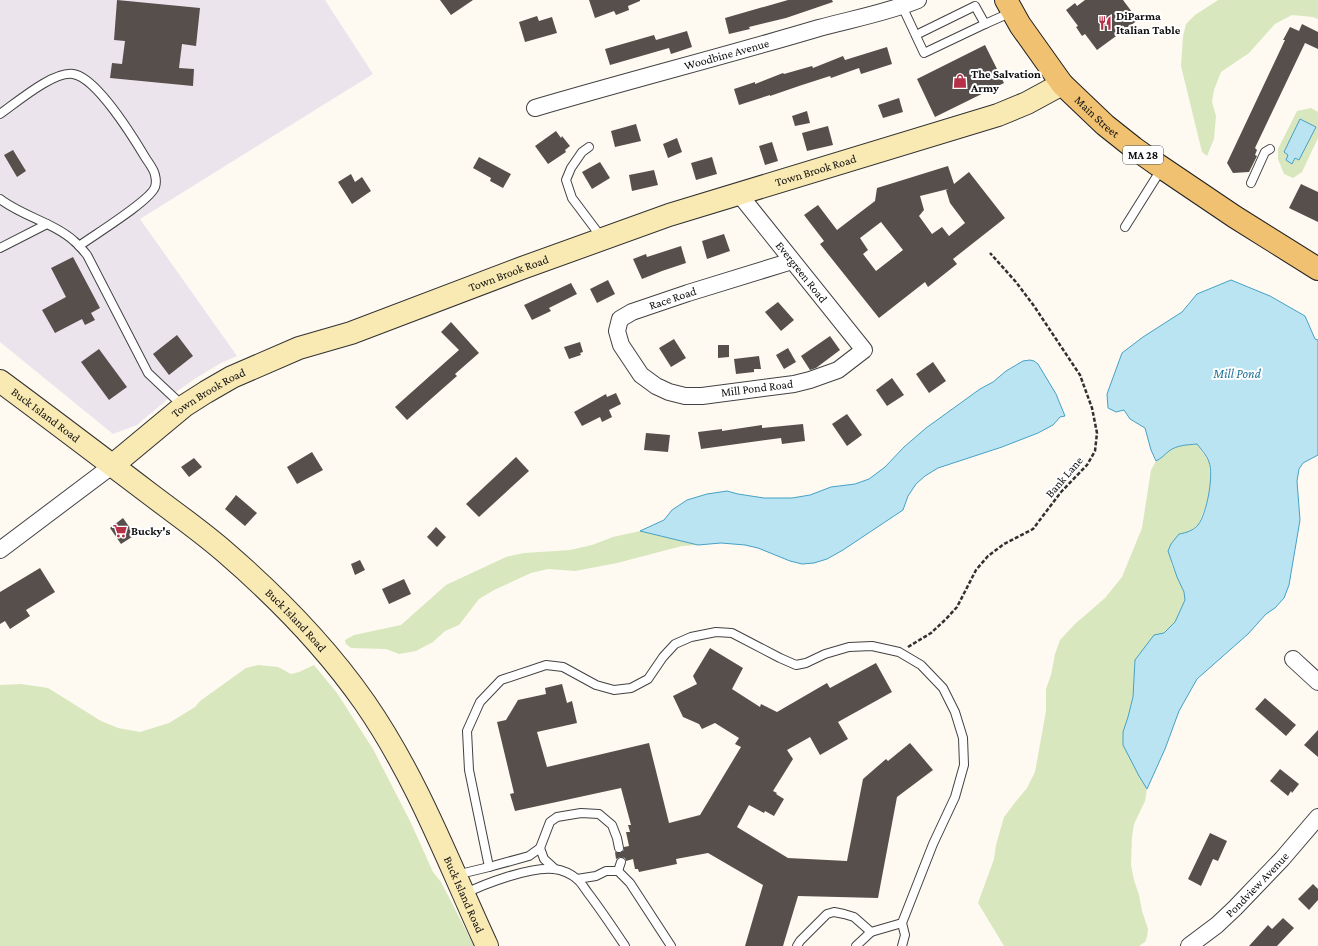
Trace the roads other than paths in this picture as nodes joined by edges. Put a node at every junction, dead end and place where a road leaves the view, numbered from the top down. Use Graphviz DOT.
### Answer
graph roads {
  1 [pos="918,0"];
  2 [pos="902,6"];
  3 [pos="1009,6"];
  4 [pos="985,24"];
  5 [pos="916,35"];
  6 [pos="1062,84"];
  7 [pos="535,108"];
  8 [pos="0,114"];
  9 [pos="589,147"];
  10 [pos="1270,149"];
  11 [pos="1162,168"];
  12 [pos="1251,183"];
  13 [pos="739,194"];
  14 [pos="0,199"];
  15 [pos="48,224"];
  16 [pos="1125,227"];
  17 [pos="603,239"];
  18 [pos="79,246"];
  19 [pos="0,248"];
  20 [pos="792,261"];
  21 [pos="1318,269"];
  22 [pos="864,350"];
  23 [pos="645,378"];
  24 [pos="0,381"];
  25 [pos="184,406"];
  26 [pos="113,465"];
  27 [pos="0,550"];
  28 [pos="1293,659"];
  29 [pos="1318,682"];
  30 [pos="1318,817"];
  31 [pos="540,848"];
  32 [pos="619,848"];
  33 [pos="621,862"];
  34 [pos="489,867"];
  35 [pos="555,869"];
  36 [pos="618,871"];
  37 [pos="577,879"];
  38 [pos="459,885"];
  39 [pos="902,923"];
  40 [pos="870,932"];
  41 [pos="486,946"];
  42 [pos="625,946"];
  43 [pos="672,946"];
  44 [pos="797,946"];
  45 [pos="856,946"];
  46 [pos="902,946"];
  47 [pos="1189,946"];
  1 -- 2 [label="street, Woodbine Avenue"];
  2 -- 5 [label="lane"];
  2 -- 7 [label="street, Woodbine Avenue"];
  3 -- 4 [label="lane"];
  3 -- 6 [label="main road, Main Street / MA 28"];
  4 -- 5 [label="lane"];
  4 -- 5 [label="lane"];
  6 -- 11 [label="main road, Main Street / MA 28"];
  6 -- 13 [label="main road, Town Brook Road"];
  8 -- 18 [label="lane"];
  9 -- 17 [label="lane"];
  10 -- 12 [label="lane"];
  11 -- 16 [label="lane"];
  11 -- 21 [label="main road, Main Street / MA 28"];
  13 -- 17 [label="main road, Town Brook Road"];
  13 -- 20 [label="street, Evergreen Road"];
  14 -- 15 [label="lane"];
  15 -- 18 [label="lane"];
  15 -- 19 [label="lane"];
  17 -- 25 [label="main road, Town Brook Road"];
  18 -- 25 [label="lane"];
  20 -- 22 [label="street, Evergreen Road"];
  20 -- 23 [label="street, Race Road"];
  22 -- 23 [label="street, Mill Pond Road"];
  24 -- 26 [label="main road, Buck Island Road"];
  25 -- 26 [label="main road, Town Brook Road"];
  26 -- 27 [label="street, Town Brook Road"];
  26 -- 38 [label="main road, Buck Island Road"];
  28 -- 29 [label="street"];
  30 -- 47 [label="street, Pondview Avenue"];
  31 -- 32 [label="lane"];
  31 -- 34 [label="lane"];
  31 -- 35 [label="lane"];
  33 -- 36 [label="lane"];
  34 -- 38 [label="lane"];
  34 -- 39 [label="lane"];
  35 -- 37 [label="lane"];
  35 -- 38 [label="lane"];
  36 -- 37 [label="lane"];
  36 -- 43 [label="lane"];
  37 -- 42 [label="lane"];
  38 -- 41 [label="main road, Buck Island Road"];
  39 -- 40 [label="lane"];
  39 -- 46 [label="lane"];
  40 -- 44 [label="lane"];
  40 -- 45 [label="lane"];
}
